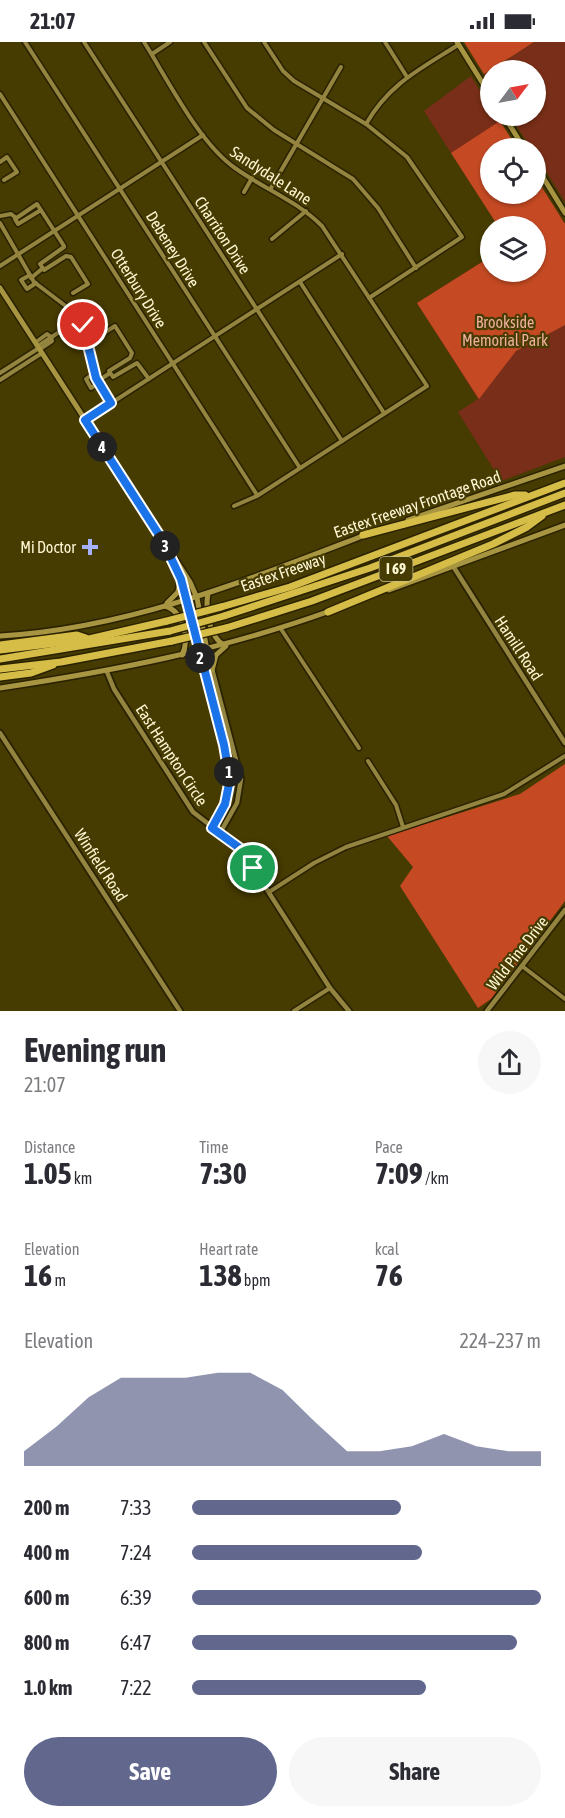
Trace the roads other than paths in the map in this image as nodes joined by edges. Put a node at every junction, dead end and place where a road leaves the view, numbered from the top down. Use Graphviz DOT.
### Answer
graph roads {
  1 [pos="25,42"];
  2 [pos="84,42"];
  3 [pos="144,42"];
  4 [pos="170,42"];
  5 [pos="204,42"];
  6 [pos="264,42"];
  7 [pos="385,42"];
  8 [pos="458,43"];
  9 [pos="152,54"];
  10 [pos="341,67"];
  11 [pos="407,77"];
  12 [pos="480,79"];
  13 [pos="0,94"];
  14 [pos="322,99"];
  15 [pos="366,124"];
  16 [pos="203,135"];
  17 [pos="297,143"];
  18 [pos="0,153"];
  19 [pos="2,160"];
  20 [pos="161,162"];
  21 [pos="252,178"];
  22 [pos="4,180"];
  23 [pos="546,182"];
  24 [pos="271,188"];
  25 [pos="120,189"];
  26 [pos="244,192"];
  27 [pos="40,210"];
  28 [pos="306,211"];
  29 [pos="565,213"];
  30 [pos="0,216"];
  31 [pos="78,216"];
  32 [pos="15,217"];
  33 [pos="0,223"];
  34 [pos="54,231"];
  35 [pos="272,239"];
  36 [pos="62,250"];
  37 [pos="342,254"];
  38 [pos="17,255"];
  39 [pos="66,256"];
  40 [pos="0,266"];
  41 [pos="43,268"];
  42 [pos="416,268"];
  43 [pos="30,276"];
  44 [pos="300,282"];
  45 [pos="36,283"];
  46 [pos="0,288"];
  47 [pos="73,293"];
  48 [pos="369,298"];
  49 [pos="256,309"];
  50 [pos="79,319"];
  51 [pos="99,336"];
  52 [pos="214,336"];
  53 [pos="51,338"];
  54 [pos="39,347"];
  55 [pos="130,358"];
  56 [pos="172,363"];
  57 [pos="134,364"];
  58 [pos="0,373"];
  59 [pos="94,373"];
  60 [pos="110,373"];
  61 [pos="149,379"];
  62 [pos="0,380"];
  63 [pos="98,382"];
  64 [pos="111,403"];
  65 [pos="384,413"];
  66 [pos="85,420"];
  67 [pos="342,441"];
  68 [pos="565,466"];
  69 [pos="300,468"];
  70 [pos="565,483"];
  71 [pos="565,493"];
  72 [pos="257,496"];
  73 [pos="531,496"];
  74 [pos="565,505"];
  75 [pos="234,506"];
  76 [pos="550,511"];
  77 [pos="565,525"];
  78 [pos="363,535"];
  79 [pos="163,541"];
  80 [pos="453,566"];
  81 [pos="181,579"];
  82 [pos="208,593"];
  83 [pos="197,598"];
  84 [pos="187,600"];
  85 [pos="163,605"];
  86 [pos="328,612"];
  87 [pos="281,628"];
  88 [pos="0,636"];
  89 [pos="89,639"];
  90 [pos="227,644"];
  91 [pos="0,645"];
  92 [pos="0,650"];
  93 [pos="207,650"];
  94 [pos="198,652"];
  95 [pos="182,655"];
  96 [pos="0,659"];
  97 [pos="61,662"];
  98 [pos="0,669"];
  99 [pos="212,670"];
  100 [pos="107,672"];
  101 [pos="0,677"];
  102 [pos="0,688"];
  103 [pos="218,689"];
  104 [pos="209,690"];
  105 [pos="0,733"];
  106 [pos="232,742"];
  107 [pos="565,743"];
  108 [pos="224,744"];
  109 [pos="359,748"];
  110 [pos="565,756"];
  111 [pos="368,761"];
  112 [pos="227,799"];
  113 [pos="237,803"];
  114 [pos="403,827"];
  115 [pos="212,828"];
  116 [pos="220,832"];
  117 [pos="268,892"];
  118 [pos="565,910"];
  119 [pos="522,966"];
  120 [pos="330,988"];
  121 [pos="565,999"];
  122 [pos="180,1011"];
  123 [pos="294,1011"];
  124 [pos="349,1011"];
  125 [pos="487,1011"];
  1 -- 25 [label="street, Debeney Drive"];
  2 -- 20 [label="street, Charriton Drive"];
  3 -- 9 [label="street, Sandydale Lane"];
  4 -- 9 [label="street"];
  5 -- 17 [label="street"];
  6 -- 14 [label="street"];
  7 -- 11 [label="street"];
  8 -- 11 [label="street"];
  8 -- 12 [label="main road"];
  9 -- 16 [label="street, Sandydale Lane"];
  10 -- 14 [label="street"];
  11 -- 15 [label="street"];
  13 -- 31 [label="street, Otterbury Drive"];
  14 -- 15 [label="street"];
  14 -- 17 [label="street"];
  15 -- 42 [label="street"];
  16 -- 20 [label="street"];
  16 -- 21 [label="street, Sandydale Lane"];
  17 -- 24 [label="street"];
  17 -- 42 [label="street"];
  18 -- 19 [label="street"];
  19 -- 22 [label="street"];
  20 -- 25 [label="street"];
  20 -- 49 [label="street, Charriton Drive"];
  21 -- 24 [label="street, Sandydale Lane"];
  21 -- 26 [label="street"];
  23 -- 29 [label="main road"];
  24 -- 28 [label="street, Sandydale Lane"];
  25 -- 31 [label="street"];
  25 -- 52 [label="street, Debeney Drive"];
  27 -- 32 [label="street"];
  27 -- 32 [label="street"];
  27 -- 34 [label="street"];
  28 -- 35 [label="street"];
  28 -- 37 [label="street, Sandydale Lane"];
  30 -- 32 [label="street"];
  31 -- 34 [label="street"];
  31 -- 56 [label="street, Otterbury Drive"];
  33 -- 38 [label="street"];
  34 -- 36 [label="street"];
  34 -- 38 [label="street"];
  36 -- 39 [label="street"];
  36 -- 41 [label="street"];
  37 -- 44 [label="street"];
  37 -- 48 [label="street, Sandydale Lane"];
  38 -- 40 [label="street"];
  38 -- 43 [label="street"];
  39 -- 41 [label="street"];
  39 -- 47 [label="street"];
  41 -- 43 [label="street"];
  42 -- 48 [label="street"];
  43 -- 45 [label="street"];
  43 -- 45 [label="street"];
  44 -- 49 [label="street"];
  44 -- 65 [label="street"];
  45 -- 50 [label="street"];
  46 -- 54 [label="main road"];
  48 -- 65 [label="street, Sandydale Lane"];
  49 -- 52 [label="street"];
  49 -- 67 [label="street, Charriton Drive"];
  50 -- 53 [label="street"];
  50 -- 59 [label="street"];
  51 -- 55 [label="street"];
  52 -- 56 [label="street"];
  52 -- 69 [label="street, Debeney Drive"];
  53 -- 54 [label="street"];
  53 -- 54 [label="street"];
  54 -- 58 [label="street"];
  54 -- 62 [label="street"];
  54 -- 66 [label="main road"];
  55 -- 57 [label="street"];
  55 -- 60 [label="street"];
  56 -- 61 [label="street"];
  56 -- 72 [label="street, Otterbury Drive"];
  57 -- 60 [label="street"];
  57 -- 61 [label="street"];
  59 -- 63 [label="street"];
  59 -- 63 [label="street"];
  60 -- 63 [label="street"];
  61 -- 64 [label="street"];
  63 -- 64 [label="street"];
  64 -- 66 [label="street"];
  65 -- 67 [label="street"];
  66 -- 79 [label="main road"];
  67 -- 69 [label="street"];
  68 -- 78 [label="main road, Eastex Freeway Frontage Road"];
  69 -- 72 [label="street"];
  70 -- 73 [label="highway, Eastex Freeway / I 69"];
  71 -- 96 [label="highway, bridge"];
  72 -- 75 [label="street"];
  73 -- 78 [label="highway"];
  73 -- 89 [label="highway, Eastex Freeway / I 69, bridge"];
  74 -- 76 [label="highway, I 69"];
  76 -- 86 [label="highway"];
  76 -- 97 [label="highway, I 69, bridge"];
  77 -- 80 [label="main road"];
  78 -- 82 [label="main road, Eastex Freeway Frontage Road"];
  79 -- 81 [label="main road"];
  79 -- 83 [label="main road"];
  80 -- 86 [label="main road"];
  80 -- 107 [label="street, Hamill Road"];
  81 -- 84 [label="main road"];
  81 -- 85 [label="main road"];
  82 -- 83 [label="main road, Eastex Freeway Frontage Road"];
  82 -- 90 [label="main road"];
  83 -- 84 [label="main road, Eastex Freeway Frontage Road"];
  83 -- 93 [label="main road"];
  84 -- 85 [label="main road, Eastex Freeway Frontage Road"];
  84 -- 94 [label="main road"];
  85 -- 88 [label="main road, Eastex Freeway Frontage Road"];
  85 -- 95 [label="main road"];
  86 -- 87 [label="main road"];
  87 -- 90 [label="main road"];
  87 -- 109 [label="street"];
  89 -- 91 [label="highway"];
  89 -- 92 [label="highway, Eastex Freeway / I 69"];
  90 -- 93 [label="main road"];
  90 -- 99 [label="main road"];
  93 -- 94 [label="main road"];
  93 -- 99 [label="street"];
  94 -- 95 [label="main road"];
  94 -- 104 [label="street"];
  95 -- 100 [label="main road"];
  97 -- 98 [label="highway, I 69"];
  97 -- 101 [label="highway"];
  99 -- 103 [label="street"];
  100 -- 102 [label="main road"];
  100 -- 115 [label="street, East Hampton Circle"];
  103 -- 104 [label="street"];
  103 -- 106 [label="street"];
  104 -- 108 [label="street"];
  105 -- 122 [label="street, Winfield Road"];
  106 -- 108 [label="street"];
  106 -- 113 [label="street"];
  108 -- 112 [label="street"];
  110 -- 114 [label="street"];
  111 -- 114 [label="street"];
  112 -- 113 [label="street"];
  112 -- 115 [label="street"];
  113 -- 116 [label="street"];
  114 -- 117 [label="street"];
  115 -- 116 [label="street, East Hampton Circle"];
  116 -- 117 [label="street, East Hampton Circle"];
  117 -- 120 [label="street, East Hampton Circle"];
  118 -- 119 [label="street, Wild Pine Drive"];
  119 -- 121 [label="street"];
  119 -- 125 [label="street, Wild Pine Drive"];
  120 -- 123 [label="street"];
  120 -- 124 [label="street, East Hampton Circle"];
}
